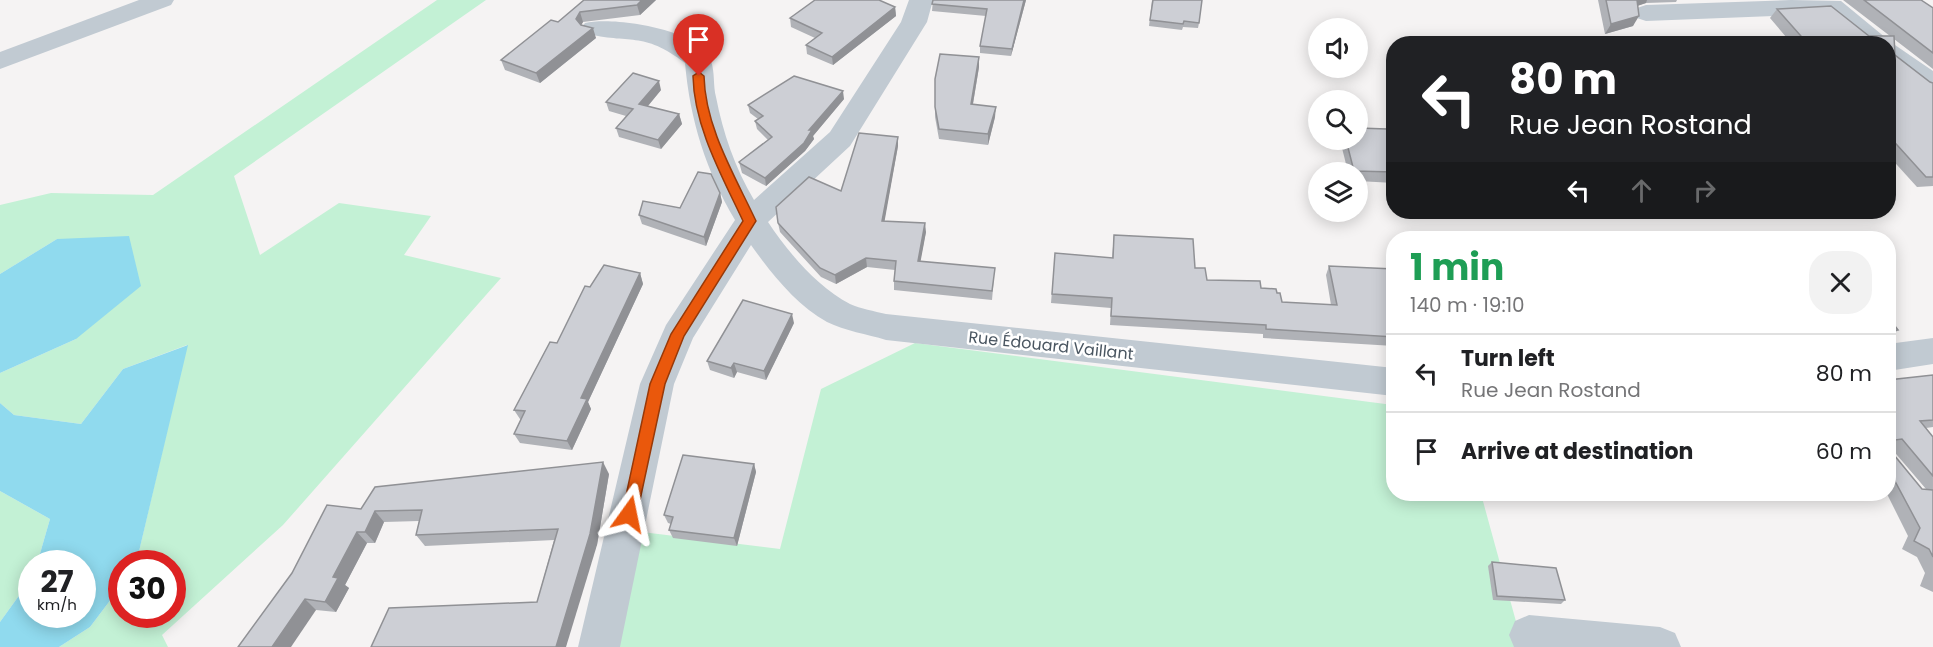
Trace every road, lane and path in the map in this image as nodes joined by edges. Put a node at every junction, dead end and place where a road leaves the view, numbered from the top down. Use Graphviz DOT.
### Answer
graph roads {
  1 [pos="162,0"];
  2 [pos="921,0"];
  3 [pos="1828,3"];
  4 [pos="1646,13"];
  5 [pos="594,28"];
  6 [pos="1870,36"];
  7 [pos="1896,56"];
  8 [pos="0,61"];
  9 [pos="1933,84"];
  10 [pos="750,221"];
  11 [pos="1933,351"];
  12 [pos="1896,357"];
  13 [pos="1386,381"];
  14 [pos="1529,635"];
  15 [pos="599,647"];
  16 [pos="1660,647"];
  1 -- 8 [label="street"];
  2 -- 10 [label="street"];
  3 -- 4 [label="street"];
  3 -- 6 [label="street"];
  5 -- 10 [label="street, Rue Édouard Vaillant"];
  7 -- 9 [label="street"];
  10 -- 13 [label="street, Rue Édouard Vaillant"];
  10 -- 15 [label="street"];
  11 -- 12 [label="street"];
  14 -- 16 [label="street"];
}
